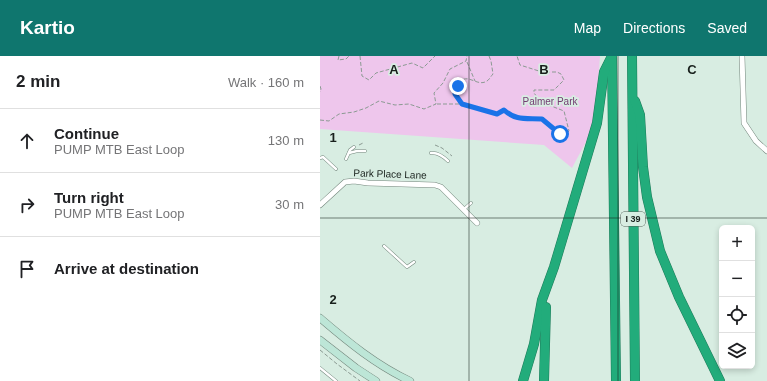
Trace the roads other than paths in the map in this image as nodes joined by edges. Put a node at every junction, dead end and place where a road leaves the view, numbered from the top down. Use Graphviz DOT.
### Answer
graph roads {
  1 [pos="612,56"];
  2 [pos="632,56"];
  3 [pos="742,56"];
  4 [pos="632,94"];
  5 [pos="354,147"];
  6 [pos="365,151"];
  7 [pos="767,151"];
  8 [pos="349,153"];
  9 [pos="431,153"];
  10 [pos="320,158"];
  11 [pos="346,159"];
  12 [pos="448,161"];
  13 [pos="336,169"];
  14 [pos="471,203"];
  15 [pos="320,205"];
  16 [pos="463,209"];
  17 [pos="477,223"];
  18 [pos="384,246"];
  19 [pos="414,262"];
  20 [pos="550,280"];
  21 [pos="320,318"];
  22 [pos="693,325"];
  23 [pos="320,340"];
  24 [pos="320,368"];
  25 [pos="336,381"];
  26 [pos="376,381"];
  27 [pos="410,381"];
  28 [pos="523,381"];
  29 [pos="544,381"];
  30 [pos="616,381"];
  31 [pos="635,381"];
  32 [pos="720,381"];
  33 [pos="726,381"];
  1 -- 20 [label="highway"];
  1 -- 30 [label="highway, I 39"];
  2 -- 4 [label="highway, I 39"];
  3 -- 7 [label="street"];
  4 -- 22 [label="highway"];
  4 -- 31 [label="highway, I 39"];
  5 -- 8 [label="lane"];
  6 -- 8 [label="lane"];
  8 -- 11 [label="lane"];
  9 -- 12 [label="lane"];
  10 -- 13 [label="lane"];
  14 -- 16 [label="lane"];
  15 -- 16 [label="street, Park Place Lane"];
  16 -- 17 [label="street, Park Place Lane"];
  18 -- 19 [label="lane"];
  20 -- 28 [label="highway"];
  20 -- 29 [label="highway"];
  21 -- 27 [label="main road"];
  22 -- 32 [label="highway"];
  22 -- 33 [label="highway"];
  23 -- 26 [label="main road"];
  24 -- 25 [label="lane"];
}
